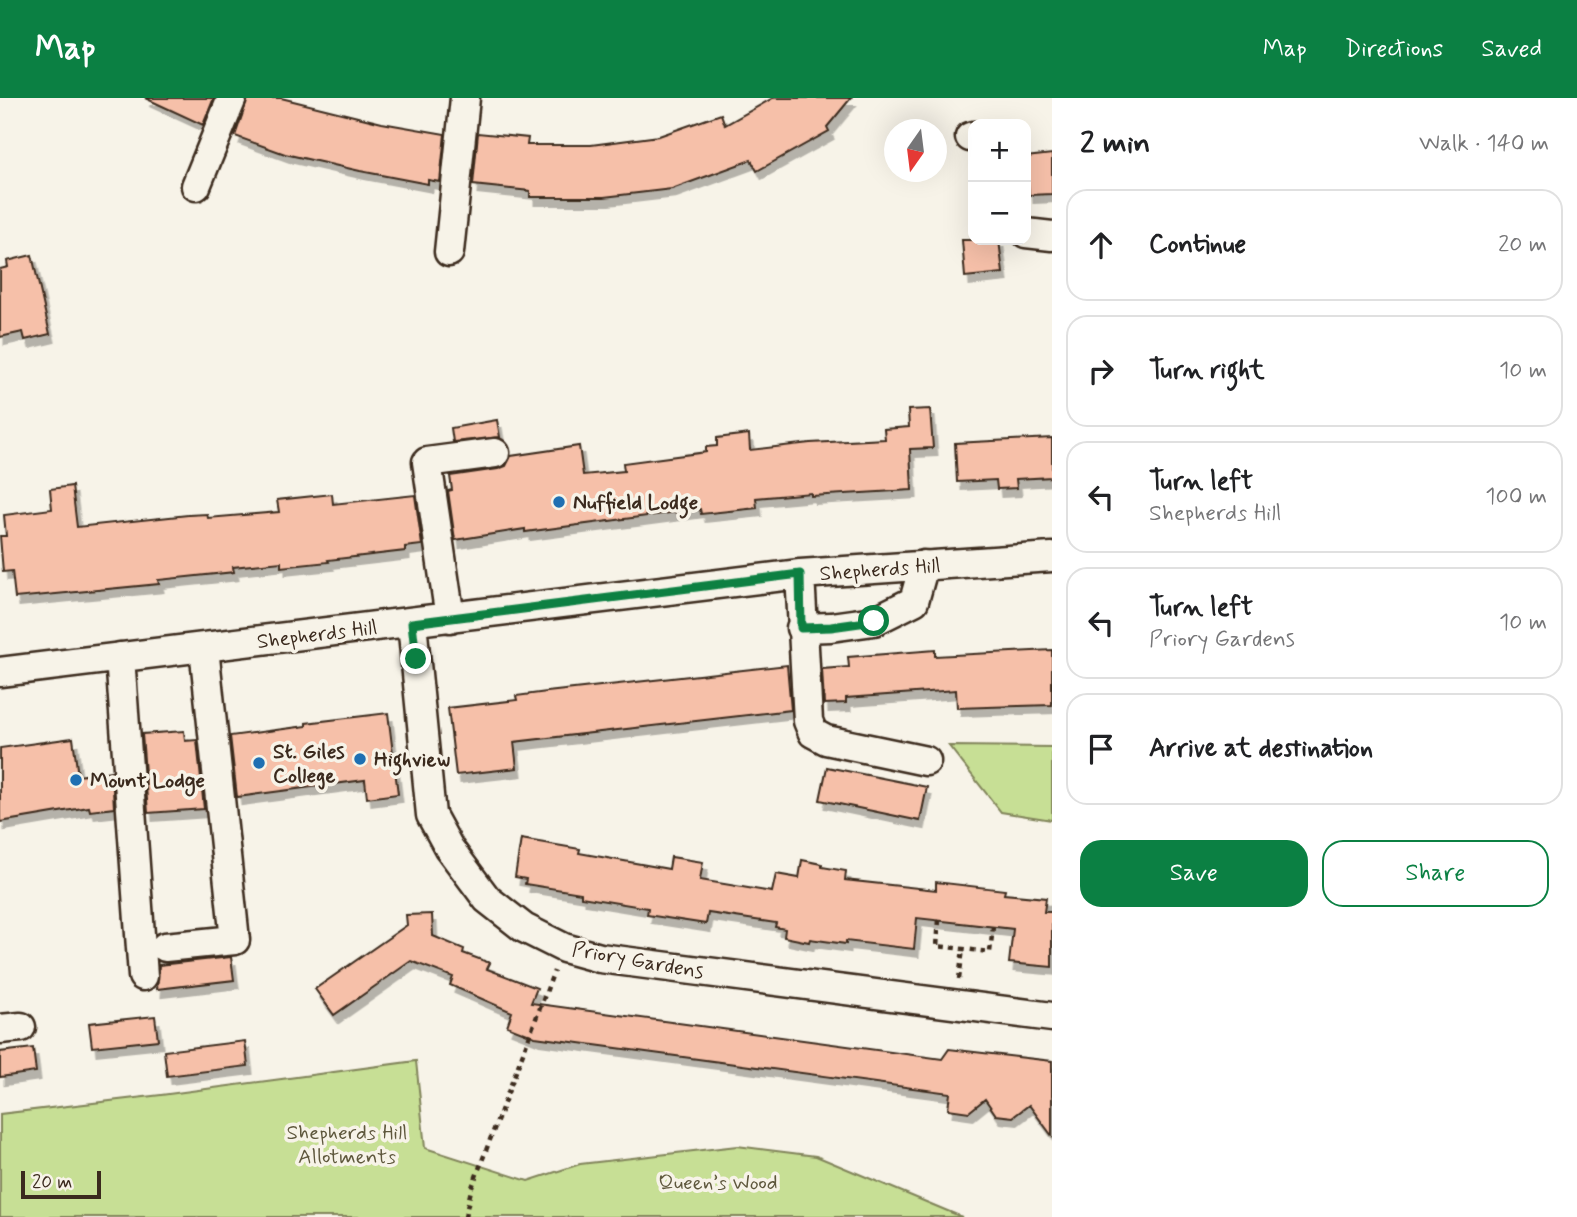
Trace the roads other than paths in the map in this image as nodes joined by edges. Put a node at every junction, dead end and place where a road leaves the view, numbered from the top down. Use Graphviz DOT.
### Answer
graph roads {
  1 [pos="232,98"];
  2 [pos="465,98"];
  3 [pos="196,186"];
  4 [pos="1031,234"];
  5 [pos="1052,236"];
  6 [pos="449,252"];
  7 [pos="495,453"];
  8 [pos="1052,557"];
  9 [pos="924,565"];
  10 [pos="800,574"];
  11 [pos="450,618"];
  12 [pos="412,623"];
  13 [pos="801,628"];
  14 [pos="204,648"];
  15 [pos="120,657"];
  16 [pos="0,672"];
  17 [pos="926,761"];
  18 [pos="165,947"];
  19 [pos="144,976"];
  20 [pos="1052,1017"];
  1 -- 3 [label="street"];
  2 -- 6 [label="street"];
  4 -- 5 [label="street"];
  7 -- 11 [label="street"];
  8 -- 9 [label="street, Shepherds Hill"];
  9 -- 10 [label="street, Shepherds Hill"];
  9 -- 13 [label="street"];
  10 -- 11 [label="street, Shepherds Hill"];
  10 -- 13 [label="street"];
  11 -- 12 [label="street, Shepherds Hill"];
  12 -- 14 [label="street, Shepherds Hill"];
  12 -- 20 [label="street, Priory Gardens"];
  13 -- 17 [label="street"];
  14 -- 15 [label="street, Shepherds Hill"];
  14 -- 18 [label="street"];
  15 -- 16 [label="street, Shepherds Hill"];
  15 -- 19 [label="street"];
}
